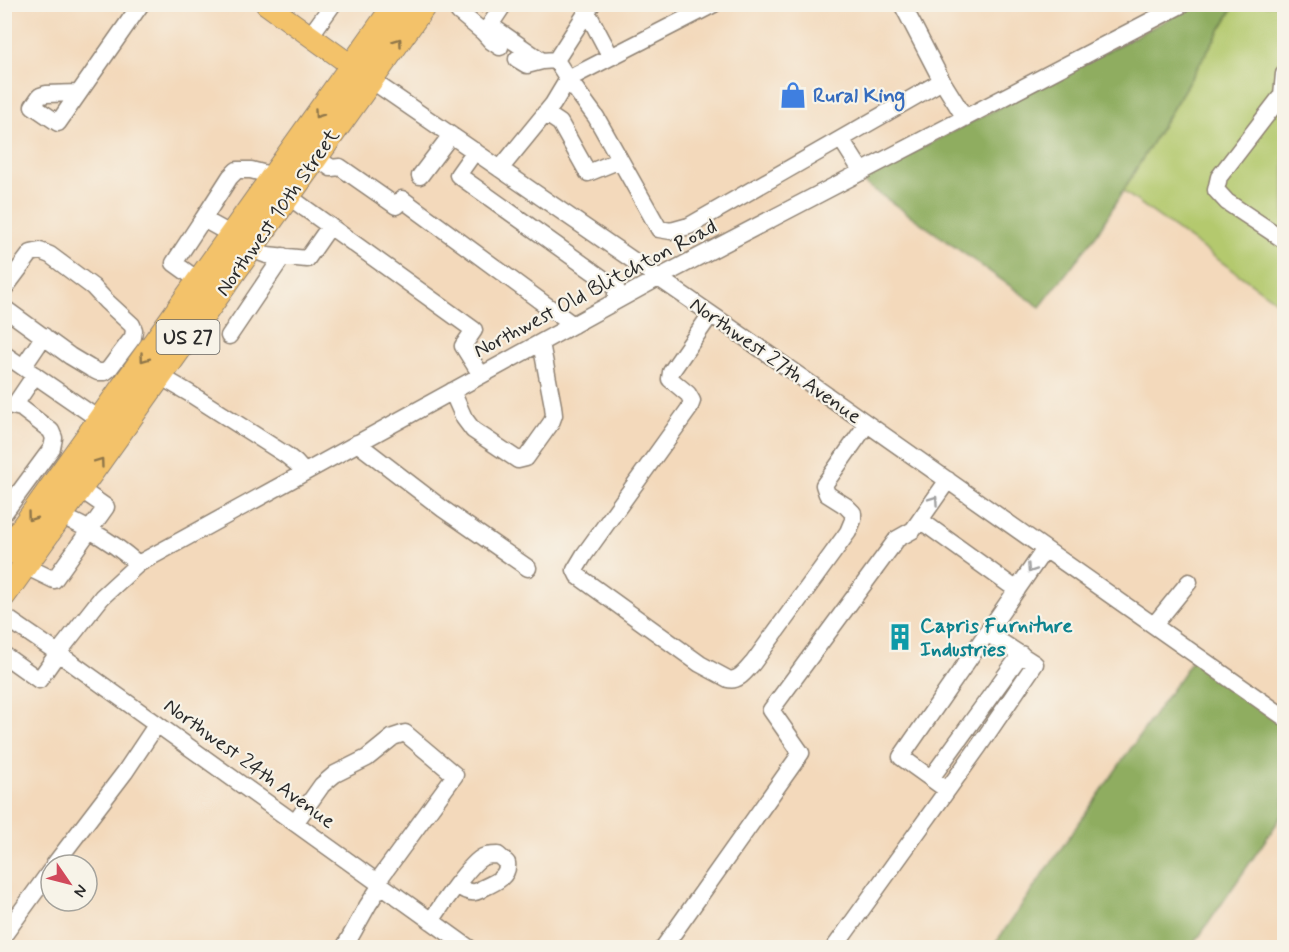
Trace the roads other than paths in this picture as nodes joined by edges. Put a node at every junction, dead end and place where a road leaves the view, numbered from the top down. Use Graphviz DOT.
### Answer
graph roads {
  1 [pos="141,4"];
  2 [pos="333,4"];
  3 [pos="396,4"];
  4 [pos="425,4"];
  5 [pos="464,4"];
  6 [pos="714,4"];
  7 [pos="902,4"];
  8 [pos="1183,4"];
  9 [pos="274,7"];
  10 [pos="588,7"];
  11 [pos="495,13"];
  12 [pos="310,36"];
  13 [pos="500,47"];
  14 [pos="611,57"];
  15 [pos="517,59"];
  16 [pos="549,60"];
  17 [pos="362,73"];
  18 [pos="1284,74"];
  19 [pos="568,79"];
  20 [pos="942,81"];
  21 [pos="78,93"];
  22 [pos="1283,97"];
  23 [pos="545,113"];
  24 [pos="965,118"];
  25 [pos="451,135"];
  26 [pos="841,139"];
  27 [pos="475,151"];
  28 [pos="316,157"];
  29 [pos="620,160"];
  30 [pos="500,169"];
  31 [pos="862,172"];
  32 [pos="274,176"];
  33 [pos="420,176"];
  34 [pos="288,196"];
  35 [pos="203,219"];
  36 [pos="330,226"];
  37 [pos="189,240"];
  38 [pos="1284,240"];
  39 [pos="242,242"];
  40 [pos="283,256"];
  41 [pos="216,258"];
  42 [pos="658,278"];
  43 [pos="199,281"];
  44 [pos="4,289"];
  45 [pos="616,301"];
  46 [pos="4,308"];
  47 [pos="711,314"];
  48 [pos="573,325"];
  49 [pos="44,336"];
  50 [pos="229,336"];
  51 [pos="541,342"];
  52 [pos="4,354"];
  53 [pos="29,371"];
  54 [pos="481,375"];
  55 [pos="160,376"];
  56 [pos="452,391"];
  57 [pos="9,405"];
  58 [pos="100,420"];
  59 [pos="867,424"];
  60 [pos="120,434"];
  61 [pos="357,443"];
  62 [pos="304,472"];
  63 [pos="948,480"];
  64 [pos="80,489"];
  65 [pos="4,513"];
  66 [pos="61,515"];
  67 [pos="920,520"];
  68 [pos="90,530"];
  69 [pos="1045,549"];
  70 [pos="15,560"];
  71 [pos="138,564"];
  72 [pos="528,568"];
  73 [pos="1189,582"];
  74 [pos="1017,590"];
  75 [pos="4,595"];
  76 [pos="4,616"];
  77 [pos="1154,625"];
  78 [pos="987,633"];
  79 [pos="58,653"];
  80 [pos="1021,654"];
  81 [pos="4,655"];
  82 [pos="1284,717"];
  83 [pos="157,724"];
  84 [pos="931,778"];
  85 [pos="947,790"];
  86 [pos="295,823"];
  87 [pos="63,853"];
  88 [pos="379,883"];
  89 [pos="457,885"];
  90 [pos="39,886"];
  91 [pos="431,921"];
  92 [pos="4,934"];
  93 [pos="663,947"];
  94 [pos="344,948"];
  95 [pos="469,948"];
  96 [pos="834,948"];
  1 -- 21 [label="street"];
  2 -- 12 [label="street"];
  3 -- 17 [label="highway, Northwest 10th Street / US 27"];
  17 -- 4 [label="highway, Northwest 10th Street / US 27, one-way"];
  5 -- 11 [label="street"];
  6 -- 14 [label="street"];
  7 -- 20 [label="street"];
  8 -- 24 [label="street, Northwest Old Blitchton Road"];
  9 -- 12 [label="main road, Northwest 27th Avenue"];
  10 -- 14 [label="street"];
  10 -- 16 [label="street"];
  11 -- 13 [label="street"];
  11 -- 16 [label="street"];
  12 -- 17 [label="main road, Northwest 27th Avenue"];
  14 -- 19 [label="street"];
  15 -- 16 [label="street"];
  16 -- 19 [label="street"];
  17 -- 25 [label="street, Northwest 27th Avenue"];
  17 -- 28 [label="highway, Northwest 10th Street / US 27"];
  17 -- 32 [label="highway, Northwest 10th Street / US 27, one-way"];
  18 -- 22 [label="street"];
  19 -- 23 [label="street"];
  19 -- 29 [label="street"];
  20 -- 24 [label="street"];
  20 -- 26 [label="street"];
  22 -- 38 [label="street"];
  23 -- 29 [label="street"];
  23 -- 30 [label="street"];
  24 -- 31 [label="street, Northwest Old Blitchton Road"];
  25 -- 27 [label="street, Northwest 27th Avenue"];
  25 -- 33 [label="street"];
  26 -- 29 [label="street"];
  26 -- 31 [label="street"];
  27 -- 30 [label="street, Northwest 27th Avenue"];
  27 -- 45 [label="street"];
  28 -- 34 [label="highway, Northwest 10th Street / US 27"];
  28 -- 48 [label="street"];
  30 -- 42 [label="street, Northwest 27th Avenue"];
  31 -- 42 [label="street, Northwest Old Blitchton Road"];
  32 -- 35 [label="street"];
  32 -- 39 [label="highway, Northwest 10th Street / US 27"];
  34 -- 36 [label="street"];
  34 -- 39 [label="highway, Northwest 10th Street / US 27"];
  35 -- 37 [label="street"];
  35 -- 39 [label="street"];
  36 -- 40 [label="street"];
  36 -- 54 [label="street"];
  37 -- 41 [label="street"];
  37 -- 43 [label="street"];
  39 -- 40 [label="street"];
  39 -- 41 [label="highway, Northwest 10th Street / US 27"];
  39 -- 55 [label="highway, Northwest 10th Street / US 27"];
  40 -- 50 [label="street"];
  41 -- 43 [label="highway, Northwest 10th Street / US 27"];
  42 -- 45 [label="street, Northwest Old Blitchton Road"];
  42 -- 47 [label="street, Northwest 27th Avenue"];
  43 -- 58 [label="highway, Northwest 10th Street / US 27, one-way"];
  44 -- 49 [label="street"];
  45 -- 48 [label="street, Northwest Old Blitchton Road"];
  46 -- 49 [label="street"];
  47 -- 59 [label="street, Northwest 27th Avenue"];
  47 -- 59 [label="street"];
  48 -- 51 [label="street, Northwest Old Blitchton Road"];
  49 -- 53 [label="street"];
  51 -- 54 [label="street, Northwest Old Blitchton Road"];
  51 -- 56 [label="street"];
  52 -- 53 [label="street"];
  53 -- 57 [label="street"];
  53 -- 58 [label="street"];
  54 -- 56 [label="street, Northwest Old Blitchton Road"];
  55 -- 60 [label="highway, Northwest 10th Street / US 27"];
  55 -- 62 [label="street"];
  56 -- 61 [label="street, Northwest Old Blitchton Road"];
  57 -- 65 [label="street"];
  58 -- 60 [label="street"];
  58 -- 70 [label="highway, Northwest 10th Street / US 27, one-way"];
  59 -- 63 [label="street, Northwest 27th Avenue"];
  64 -- 60 [label="highway, Northwest 10th Street / US 27, one-way"];
  61 -- 62 [label="street, Northwest Old Blitchton Road"];
  61 -- 72 [label="street"];
  62 -- 71 [label="street, Northwest Old Blitchton Road"];
  67 -- 63 [label="street, one-way"];
  63 -- 69 [label="street, Northwest 27th Avenue"];
  64 -- 66 [label="highway, Northwest 10th Street / US 27"];
  64 -- 68 [label="street"];
  66 -- 68 [label="street"];
  66 -- 70 [label="highway, Northwest 10th Street / US 27"];
  67 -- 74 [label="street"];
  67 -- 93 [label="street"];
  68 -- 70 [label="street"];
  68 -- 71 [label="street"];
  69 -- 74 [label="street, one-way"];
  69 -- 77 [label="street, Northwest 27th Avenue"];
  70 -- 75 [label="highway, Northwest 10th Street / US 27"];
  71 -- 79 [label="street, Northwest Old Blitchton Road"];
  73 -- 77 [label="street"];
  74 -- 78 [label="street"];
  76 -- 79 [label="street, Northwest 24th Avenue"];
  77 -- 82 [label="street, Northwest 27th Avenue"];
  78 -- 80 [label="street"];
  78 -- 84 [label="street"];
  79 -- 81 [label="street, Northwest Old Blitchton Road"];
  79 -- 83 [label="street, Northwest 24th Avenue"];
  80 -- 84 [label="street"];
  80 -- 85 [label="street"];
  83 -- 86 [label="street, Northwest 24th Avenue"];
  83 -- 87 [label="street"];
  84 -- 85 [label="street"];
  85 -- 96 [label="street"];
  86 -- 88 [label="street, Northwest 24th Avenue"];
  86 -- 88 [label="street"];
  88 -- 91 [label="street, Northwest 24th Avenue"];
  88 -- 94 [label="street"];
  89 -- 91 [label="street"];
  90 -- 92 [label="street"];
  91 -- 95 [label="street, Northwest 24th Avenue"];
}
